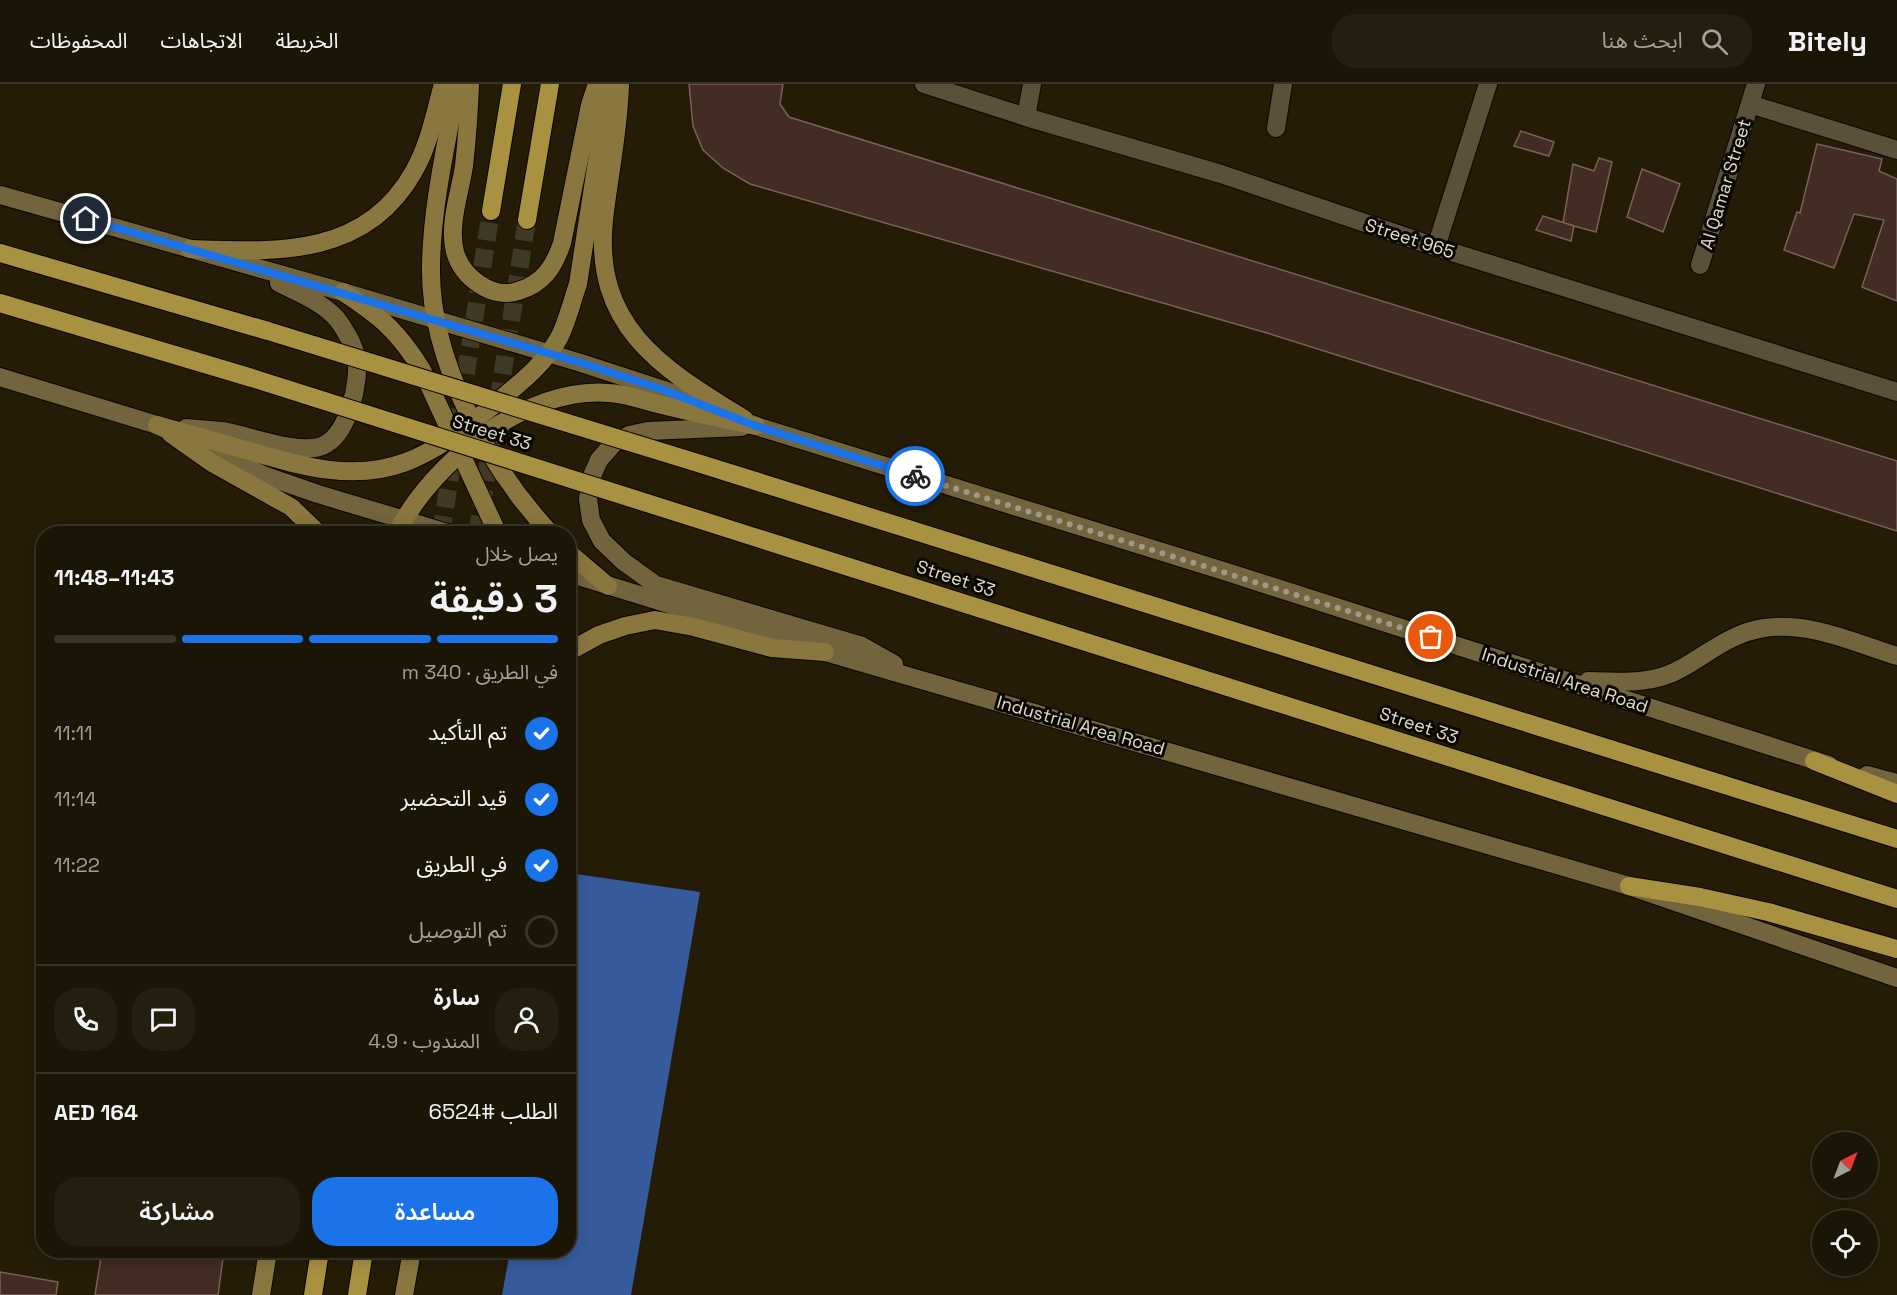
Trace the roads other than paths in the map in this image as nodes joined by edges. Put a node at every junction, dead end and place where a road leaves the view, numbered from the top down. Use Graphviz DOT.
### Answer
graph roads {
  1 [pos="443,84"];
  2 [pos="457,84"];
  3 [pos="470,84"];
  4 [pos="512,84"];
  5 [pos="550,84"];
  6 [pos="597,84"];
  7 [pos="609,84"];
  8 [pos="620,84"];
  9 [pos="924,84"];
  10 [pos="1032,84"];
  11 [pos="1283,84"];
  12 [pos="1488,84"];
  13 [pos="1756,84"];
  14 [pos="1750,104"];
  15 [pos="1026,117"];
  16 [pos="1276,128"];
  17 [pos="1897,150"];
  18 [pos="0,195"];
  19 [pos="491,211"];
  20 [pos="527,220"];
  21 [pos="1436,247"];
  22 [pos="190,249"];
  23 [pos="0,253"];
  24 [pos="1700,265"];
  25 [pos="251,268"];
  26 [pos="343,292"];
  27 [pos="0,303"];
  28 [pos="437,322"];
  29 [pos="549,354"];
  30 [pos="0,377"];
  31 [pos="1897,392"];
  32 [pos="157,425"];
  33 [pos="756,426"];
  34 [pos="478,428"];
  35 [pos="455,445"];
  36 [pos="311,526"];
  37 [pos="400,526"];
  38 [pos="494,526"];
  39 [pos="544,526"];
  40 [pos="576,559"];
  41 [pos="576,576"];
  42 [pos="608,586"];
  43 [pos="576,647"];
  44 [pos="825,652"];
  45 [pos="1897,656"];
  46 [pos="917,677"];
  47 [pos="1568,680"];
  48 [pos="1814,761"];
  49 [pos="1897,783"];
  50 [pos="1897,794"];
  51 [pos="1897,839"];
  52 [pos="1629,886"];
  53 [pos="1897,899"];
  54 [pos="1897,949"];
  55 [pos="1897,978"];
  56 [pos="267,1258"];
  57 [pos="320,1258"];
  58 [pos="363,1258"];
  59 [pos="410,1258"];
  60 [pos="261,1295"];
  61 [pos="313,1295"];
  62 [pos="357,1295"];
  63 [pos="404,1295"];
  1 -- 22 [label="main road"];
  2 -- 28 [label="main road"];
  3 -- 6 [label="main road"];
  4 -- 19 [label="highway"];
  5 -- 20 [label="highway"];
  7 -- 29 [label="main road"];
  8 -- 33 [label="main road"];
  9 -- 15 [label="street, Street 965"];
  10 -- 15 [label="street"];
  11 -- 16 [label="street"];
  12 -- 21 [label="street"];
  13 -- 14 [label="street, Al Qamar Street"];
  14 -- 17 [label="street, Al Qamar Street"];
  14 -- 24 [label="street, Al Qamar Street"];
  15 -- 21 [label="street, Street 965"];
  18 -- 22 [label="street"];
  21 -- 31 [label="street, Street 965"];
  22 -- 25 [label="street"];
  23 -- 51 [label="highway, Street 33, bridge"];
  25 -- 26 [label="street"];
  25 -- 32 [label="street"];
  26 -- 28 [label="street"];
  26 -- 35 [label="main road"];
  27 -- 53 [label="highway, Street 33, bridge"];
  28 -- 29 [label="street"];
  28 -- 34 [label="main road"];
  29 -- 33 [label="street, Industrial Area Road"];
  29 -- 34 [label="main road"];
  30 -- 32 [label="street"];
  32 -- 35 [label="main road"];
  32 -- 36 [label="main road"];
  32 -- 37 [label="street"];
  33 -- 34 [label="main road"];
  33 -- 46 [label="street"];
  33 -- 47 [label="street, Industrial Area Road"];
  34 -- 35 [label="main road"];
  34 -- 39 [label="main road"];
  35 -- 37 [label="main road"];
  35 -- 38 [label="main road"];
  40 -- 42 [label="main road"];
  41 -- 42 [label="street"];
  42 -- 44 [label="street"];
  43 -- 44 [label="main road"];
  44 -- 46 [label="street"];
  45 -- 47 [label="street"];
  46 -- 52 [label="street, Industrial Area Road"];
  47 -- 48 [label="street, Industrial Area Road"];
  48 -- 49 [label="street, Industrial Area Road"];
  48 -- 50 [label="highway"];
  52 -- 54 [label="highway"];
  52 -- 55 [label="street, Industrial Area Road"];
  56 -- 60 [label="main road"];
  57 -- 61 [label="highway"];
  58 -- 62 [label="highway"];
  59 -- 63 [label="main road"];
}
